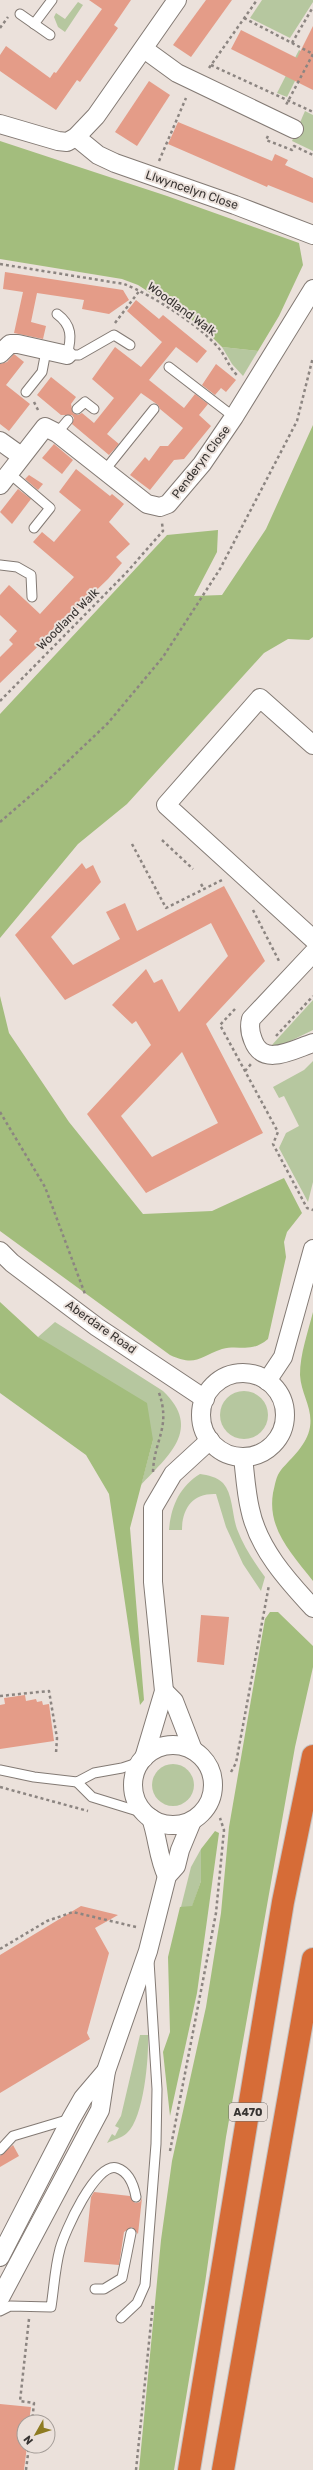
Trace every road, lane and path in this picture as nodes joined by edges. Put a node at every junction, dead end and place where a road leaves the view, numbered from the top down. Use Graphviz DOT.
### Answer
graph roads {
  1 [pos="52,0"];
  2 [pos="177,0"];
  3 [pos="313,7"];
  4 [pos="20,14"];
  5 [pos="244,18"];
  6 [pos="34,24"];
  7 [pos="50,35"];
  8 [pos="292,43"];
  9 [pos="144,49"];
  10 [pos="313,54"];
  11 [pos="211,64"];
  12 [pos="289,101"];
  13 [pos="313,112"];
  14 [pos="0,124"];
  15 [pos="294,129"];
  16 [pos="76,137"];
  17 [pos="313,235"];
  18 [pos="0,264"];
  19 [pos="313,289"];
  20 [pos="140,290"];
  21 [pos="57,314"];
  22 [pos="114,335"];
  23 [pos="130,345"];
  24 [pos="46,351"];
  25 [pos="0,354"];
  26 [pos="67,355"];
  27 [pos="313,357"];
  28 [pos="169,368"];
  29 [pos="242,379"];
  30 [pos="26,392"];
  31 [pos="77,409"];
  32 [pos="154,409"];
  33 [pos="94,410"];
  34 [pos="234,417"];
  35 [pos="57,427"];
  36 [pos="0,441"];
  37 [pos="22,456"];
  38 [pos="105,470"];
  39 [pos="4,479"];
  40 [pos="160,507"];
  41 [pos="34,528"];
  42 [pos="0,565"];
  43 [pos="32,597"];
  44 [pos="0,701"];
  45 [pos="313,745"];
  46 [pos="0,822"];
  47 [pos="162,840"];
  48 [pos="132,844"];
  49 [pos="193,869"];
  50 [pos="226,877"];
  51 [pos="201,884"];
  52 [pos="204,889"];
  53 [pos="252,908"];
  54 [pos="313,939"];
  55 [pos="313,953"];
  56 [pos="279,961"];
  57 [pos="313,996"];
  58 [pos="273,1039"];
  59 [pos="313,1043"];
  60 [pos="251,1064"];
  61 [pos="245,1071"];
  62 [pos="0,1112"];
  63 [pos="284,1164"];
  64 [pos="313,1210"];
  65 [pos="313,1249"];
  66 [pos="0,1251"];
  67 [pos="86,1297"];
  68 [pos="163,1370"];
  69 [pos="267,1381"];
  70 [pos="205,1399"];
  71 [pos="210,1440"];
  72 [pos="243,1457"];
  73 [pos="152,1477"];
  74 [pos="270,1578"];
  75 [pos="313,1608"];
  76 [pos="164,1691"];
  77 [pos="0,1696"];
  78 [pos="193,1750"];
  79 [pos="56,1753"];
  80 [pos="313,1756"];
  81 [pos="142,1760"];
  82 [pos="0,1770"];
  83 [pos="231,1772"];
  84 [pos="77,1782"];
  85 [pos="0,1787"];
  86 [pos="90,1812"];
  87 [pos="147,1816"];
  88 [pos="220,1818"];
  89 [pos="192,1821"];
  90 [pos="167,1876"];
  91 [pos="136,1927"];
  92 [pos="0,1949"];
  93 [pos="148,1951"];
  94 [pos="313,1959"];
  95 [pos="106,2071"];
  96 [pos="71,2119"];
  97 [pos="0,2150"];
  98 [pos="170,2152"];
  99 [pos="136,2197"];
  100 [pos="131,2233"];
  101 [pos="0,2257"];
  102 [pos="95,2288"];
  103 [pos="0,2298"];
  104 [pos="153,2300"];
  105 [pos="0,2311"];
  106 [pos="25,2317"];
  107 [pos="121,2318"];
  108 [pos="33,2414"];
  109 [pos="28,2454"];
  110 [pos="26,2470"];
  111 [pos="136,2470"];
  112 [pos="189,2470"];
  113 [pos="223,2470"];
  1 -- 6 [label="lane"];
  2 -- 9 [label="street"];
  3 -- 8 [label="path"];
  4 -- 6 [label="lane"];
  5 -- 8 [label="path"];
  6 -- 7 [label="lane"];
  8 -- 10 [label="path"];
  9 -- 15 [label="street"];
  9 -- 16 [label="street"];
  10 -- 12 [label="path"];
  11 -- 12 [label="path"];
  12 -- 13 [label="path"];
  14 -- 16 [label="street"];
  16 -- 17 [label="street, Llwyncelyn Close"];
  18 -- 20 [label="path, Woodland Walk"];
  19 -- 34 [label="street, Penderyn Close"];
  20 -- 22 [label="path"];
  20 -- 29 [label="path, Woodland Walk"];
  21 -- 26 [label="lane"];
  22 -- 23 [label="lane"];
  22 -- 26 [label="lane"];
  24 -- 25 [label="street"];
  24 -- 26 [label="street"];
  24 -- 30 [label="lane"];
  27 -- 46 [label="path"];
  28 -- 34 [label="lane"];
  30 -- 35 [label="path"];
  31 -- 33 [label="lane"];
  32 -- 38 [label="lane"];
  34 -- 40 [label="street, Penderyn Close"];
  35 -- 37 [label="street"];
  35 -- 38 [label="street, Penderyn Close"];
  36 -- 37 [label="street"];
  37 -- 39 [label="street"];
  38 -- 40 [label="street, Penderyn Close"];
  39 -- 41 [label="lane"];
  40 -- 44 [label="path, Woodland Walk"];
  42 -- 43 [label="lane"];
  45 -- 54 [label="street"];
  47 -- 49 [label="path"];
  48 -- 52 [label="path"];
  50 -- 52 [label="path"];
  51 -- 52 [label="path"];
  53 -- 56 [label="path"];
  55 -- 59 [label="street"];
  57 -- 58 [label="path"];
  60 -- 61 [label="path"];
  62 -- 67 [label="path"];
  63 -- 64 [label="path"];
  65 -- 69 [label="street"];
  66 -- 68 [label="street, Aberdare Road"];
  68 -- 70 [label="street, Aberdare Road"];
  68 -- 73 [label="path"];
  69 -- 70 [label="street"];
  69 -- 72 [label="street"];
  70 -- 71 [label="street"];
  71 -- 72 [label="street"];
  71 -- 76 [label="street"];
  72 -- 75 [label="street"];
  74 -- 83 [label="path"];
  76 -- 78 [label="street"];
  76 -- 81 [label="street"];
  77 -- 79 [label="path"];
  78 -- 81 [label="street"];
  78 -- 89 [label="street"];
  80 -- 112 [label="highway, A470"];
  81 -- 84 [label="lane"];
  81 -- 87 [label="street"];
  82 -- 84 [label="lane"];
  84 -- 87 [label="lane"];
  85 -- 86 [label="path"];
  87 -- 89 [label="street"];
  87 -- 90 [label="street"];
  88 -- 98 [label="path"];
  89 -- 90 [label="street"];
  90 -- 93 [label="street"];
  91 -- 92 [label="path"];
  93 -- 95 [label="street"];
  93 -- 107 [label="lane"];
  94 -- 113 [label="highway, A470"];
  95 -- 96 [label="street"];
  95 -- 103 [label="street"];
  96 -- 97 [label="lane"];
  96 -- 101 [label="street"];
  99 -- 105 [label="lane"];
  100 -- 102 [label="lane"];
  104 -- 111 [label="path"];
  106 -- 108 [label="path"];
  109 -- 110 [label="path"];
}
